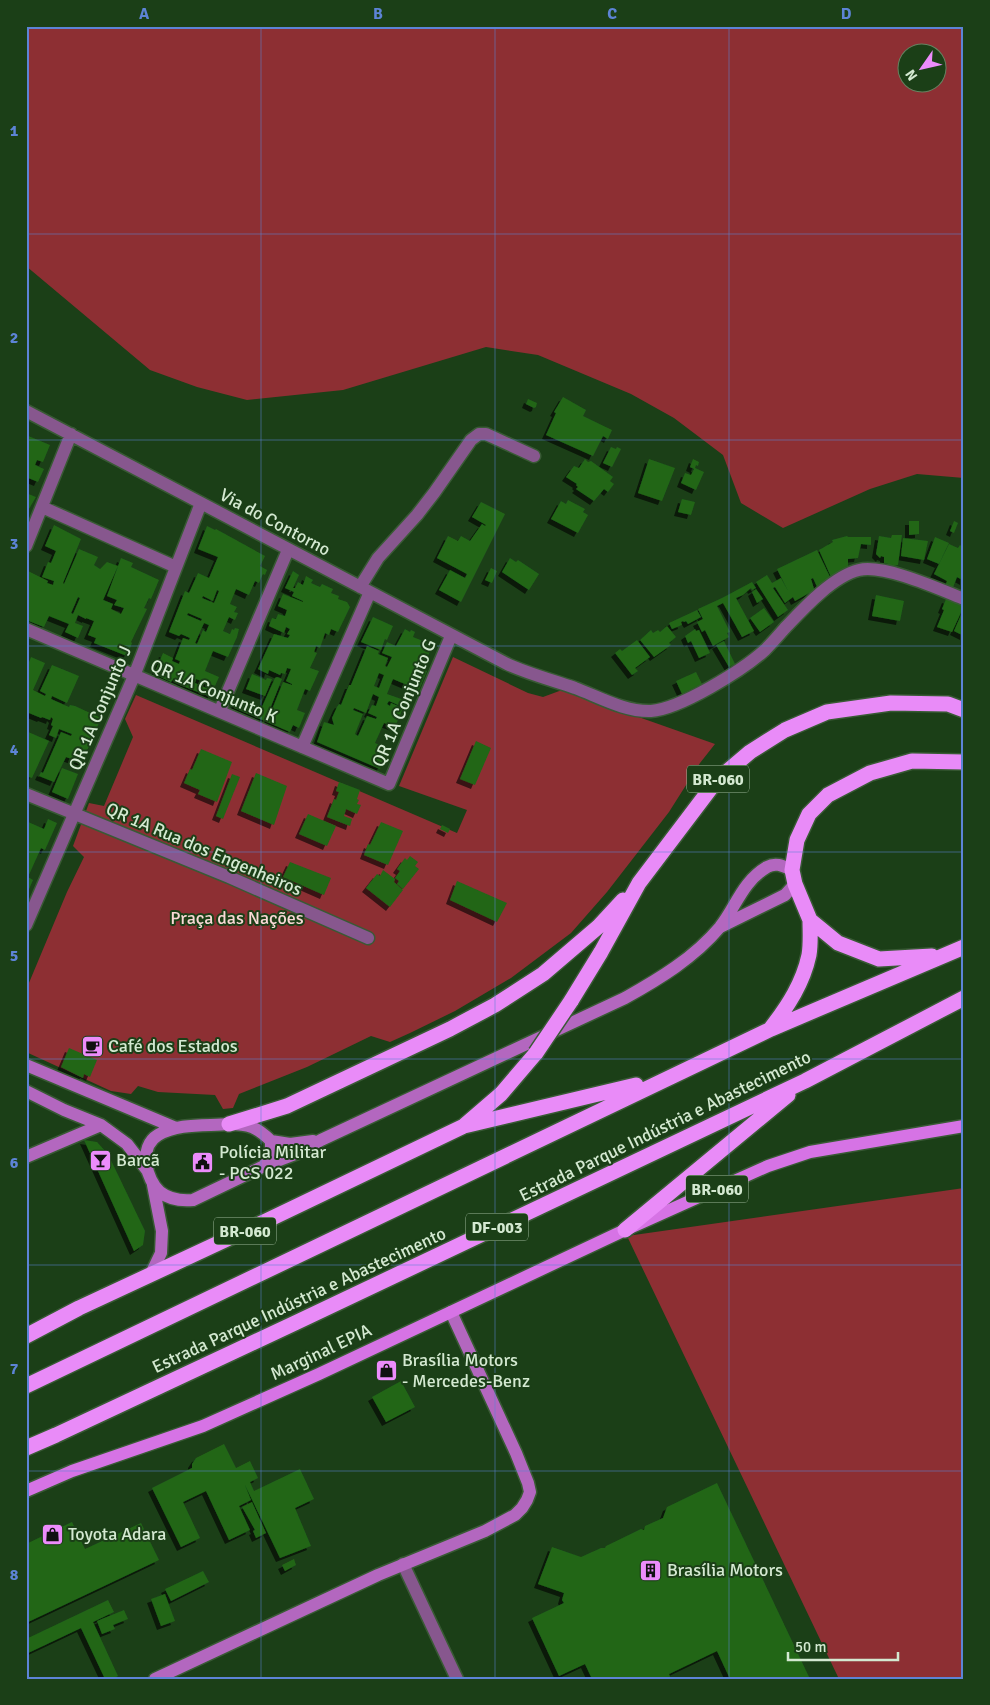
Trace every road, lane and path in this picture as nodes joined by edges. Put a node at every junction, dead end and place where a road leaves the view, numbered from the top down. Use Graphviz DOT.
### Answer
graph roads {
  1 [pos="26,411"];
  2 [pos="71,434"];
  3 [pos="534,456"];
  4 [pos="201,503"];
  5 [pos="42,507"];
  6 [pos="26,546"];
  7 [pos="288,550"];
  8 [pos="176,567"];
  9 [pos="365,590"];
  10 [pos="964,599"];
  11 [pos="26,629"];
  12 [pos="451,636"];
  13 [pos="134,676"];
  14 [pos="220,710"];
  15 [pos="964,710"];
  16 [pos="302,747"];
  17 [pos="964,762"];
  18 [pos="389,784"];
  19 [pos="26,794"];
  20 [pos="75,814"];
  21 [pos="794,877"];
  22 [pos="639,883"];
  23 [pos="810,920"];
  24 [pos="26,925"];
  25 [pos="720,927"];
  26 [pos="368,938"];
  27 [pos="964,947"];
  28 [pos="944,956"];
  29 [pos="964,998"];
  30 [pos="770,1029"];
  31 [pos="26,1065"];
  32 [pos="664,1079"];
  33 [pos="805,1080"];
  34 [pos="26,1091"];
  35 [pos="229,1124"];
  36 [pos="101,1125"];
  37 [pos="464,1126"];
  38 [pos="964,1126"];
  39 [pos="176,1128"];
  40 [pos="321,1140"];
  41 [pos="271,1141"];
  42 [pos="26,1157"];
  43 [pos="264,1166"];
  44 [pos="147,1170"];
  45 [pos="153,1185"];
  46 [pos="625,1230"];
  47 [pos="150,1276"];
  48 [pos="451,1312"];
  49 [pos="26,1336"];
  50 [pos="26,1386"];
  51 [pos="26,1448"];
  52 [pos="26,1491"];
  53 [pos="403,1564"];
  54 [pos="155,1679"];
  55 [pos="457,1679"];
  1 -- 2 [label="street, Via do Contorno"];
  2 -- 4 [label="street, Via do Contorno"];
  2 -- 5 [label="street"];
  3 -- 9 [label="street"];
  4 -- 7 [label="street, Via do Contorno"];
  4 -- 8 [label="street, QR 1A Conjunto J"];
  5 -- 6 [label="street"];
  5 -- 8 [label="street"];
  7 -- 9 [label="street, Via do Contorno"];
  7 -- 14 [label="street"];
  8 -- 13 [label="street, QR 1A Conjunto J"];
  9 -- 12 [label="street, Via do Contorno"];
  9 -- 16 [label="street"];
  10 -- 12 [label="street, Via do Contorno"];
  11 -- 13 [label="street, QR 1A Conjunto K"];
  12 -- 18 [label="street, QR 1A Conjunto G"];
  13 -- 14 [label="street, QR 1A Conjunto K"];
  13 -- 20 [label="street, QR 1A Conjunto J"];
  14 -- 16 [label="street, QR 1A Conjunto K"];
  15 -- 22 [label="highway, BR-060"];
  16 -- 18 [label="street, QR 1A Conjunto K"];
  17 -- 21 [label="highway"];
  19 -- 20 [label="street, QR 1A Rua dos Engenheiros"];
  20 -- 24 [label="street, QR 1A Conjunto J"];
  20 -- 26 [label="street, QR 1A Rua dos Engenheiros"];
  21 -- 23 [label="highway"];
  21 -- 25 [label="street"];
  21 -- 25 [label="street"];
  22 -- 35 [label="highway"];
  22 -- 37 [label="highway, BR-060, bridge"];
  23 -- 28 [label="highway"];
  23 -- 30 [label="highway"];
  25 -- 40 [label="street"];
  27 -- 28 [label="highway"];
  28 -- 30 [label="highway"];
  29 -- 33 [label="highway, Estrada Parque Indústria e Abastecimento / DF-003"];
  30 -- 32 [label="highway"];
  31 -- 39 [label="street"];
  32 -- 37 [label="highway"];
  32 -- 50 [label="highway"];
  33 -- 46 [label="highway"];
  33 -- 51 [label="highway, Estrada Parque Indústria e Abastecimento / DF-003"];
  34 -- 36 [label="street"];
  35 -- 39 [label="street"];
  35 -- 41 [label="street"];
  36 -- 42 [label="street"];
  36 -- 44 [label="street"];
  37 -- 47 [label="highway, BR-060"];
  38 -- 46 [label="main road, BR-060"];
  39 -- 44 [label="street"];
  40 -- 41 [label="street"];
  40 -- 43 [label="street"];
  41 -- 43 [label="street"];
  43 -- 45 [label="street"];
  44 -- 45 [label="street"];
  45 -- 47 [label="street"];
  46 -- 48 [label="main road, Marginal EPIA / BR-060"];
  47 -- 49 [label="highway, BR-060"];
  48 -- 52 [label="main road, Marginal EPIA / BR-060"];
  48 -- 53 [label="street"];
  53 -- 54 [label="street"];
  53 -- 55 [label="street"];
}
